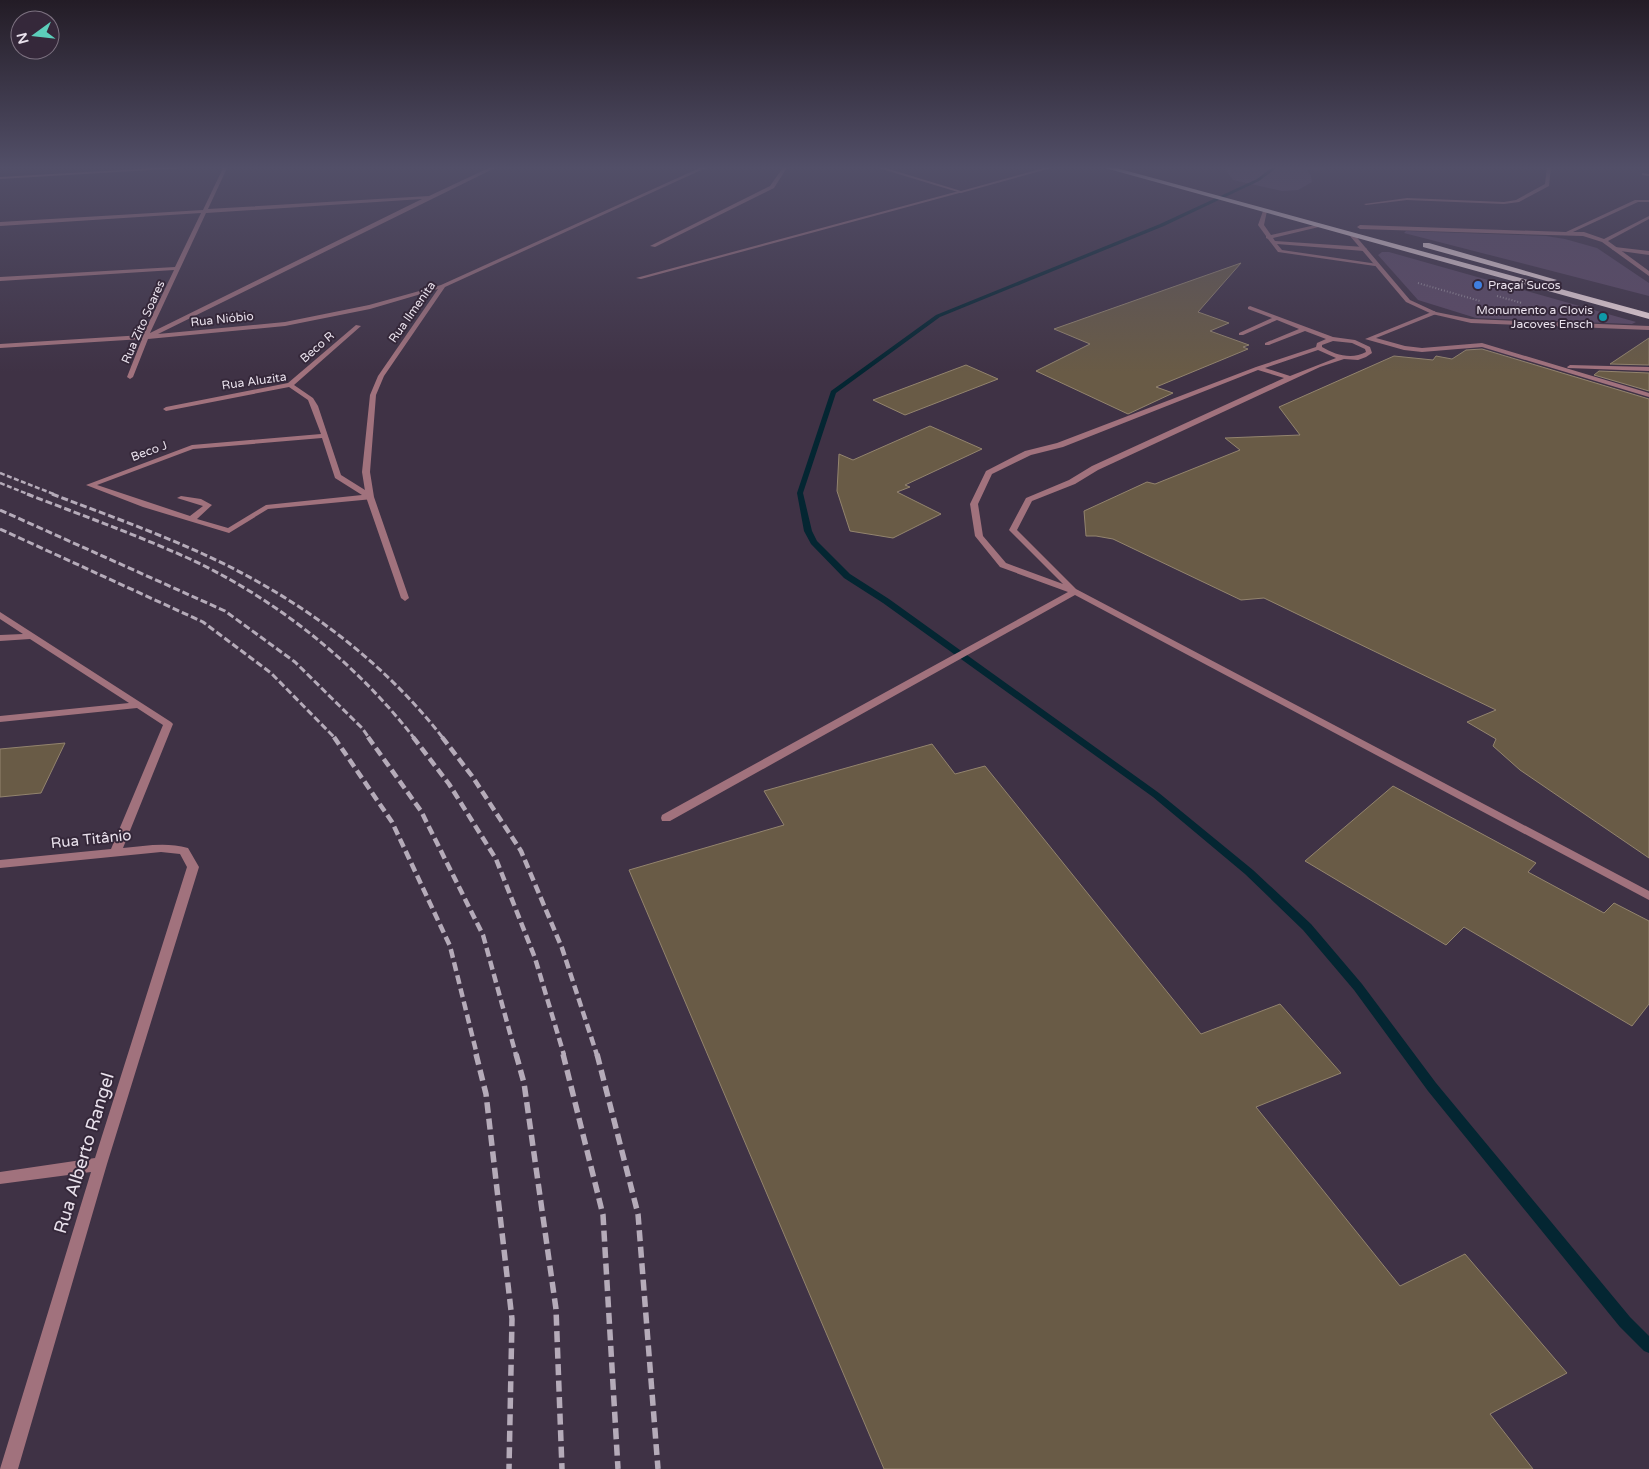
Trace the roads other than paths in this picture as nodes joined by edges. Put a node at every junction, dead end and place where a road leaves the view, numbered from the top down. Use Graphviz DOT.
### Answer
graph roads {
  1 [pos="194,235"];
  2 [pos="354,235"];
  3 [pos="556,235"];
  4 [pos="676,235"];
  5 [pos="802,235"];
  6 [pos="1280,235"];
  7 [pos="1352,235"];
  8 [pos="1389,235"];
  9 [pos="1586,235"];
  10 [pos="1616,235"];
  11 [pos="1268,237"];
  12 [pos="1398,237"];
  13 [pos="1604,241"];
  14 [pos="1274,242"];
  15 [pos="1418,242"];
  16 [pos="653,246"];
  17 [pos="1364,249"];
  18 [pos="1615,249"];
  19 [pos="1649,254"];
  20 [pos="1375,264"];
  21 [pos="179,268"];
  22 [pos="1649,274"];
  23 [pos="639,278"];
  24 [pos="0,279"];
  25 [pos="1562,282"];
  26 [pos="442,286"];
  27 [pos="1250,308"];
  28 [pos="1434,313"];
  29 [pos="1649,316"];
  30 [pos="1278,318"];
  31 [pos="358,326"];
  32 [pos="1306,328"];
  33 [pos="1649,328"];
  34 [pos="1241,334"];
  35 [pos="146,338"];
  36 [pos="1370,338"];
  37 [pos="1332,339"];
  38 [pos="1267,344"];
  39 [pos="1362,344"];
  40 [pos="0,346"];
  41 [pos="1319,348"];
  42 [pos="1345,357"];
  43 [pos="1558,366"];
  44 [pos="1258,368"];
  45 [pos="1649,369"];
  46 [pos="130,377"];
  47 [pos="1290,378"];
  48 [pos="290,385"];
  49 [pos="1649,394"];
  50 [pos="166,409"];
  51 [pos="324,436"];
  52 [pos="370,497"];
  53 [pos="181,498"];
  54 [pos="192,519"];
  55 [pos="1075,592"];
  56 [pos="405,598"];
  57 [pos="0,615"];
  58 [pos="31,636"];
  59 [pos="0,638"];
  60 [pos="139,705"];
  61 [pos="0,719"];
  62 [pos="666,818"];
  63 [pos="116,851"];
  64 [pos="184,851"];
  65 [pos="0,864"];
  66 [pos="1649,896"];
  67 [pos="100,1164"];
  68 [pos="0,1178"];
  69 [pos="9,1469"];
  1 -- 21 [label="street, Rua Zito Soares"];
  2 -- 35 [label="street"];
  3 -- 26 [label="street, Rua Ilmenita"];
  4 -- 16 [label="street"];
  5 -- 23 [label="street"];
  6 -- 11 [label="street"];
  7 -- 17 [label="street"];
  7 -- 29 [label="highway"];
  8 -- 12 [label="highway"];
  9 -- 13 [label="street"];
  10 -- 13 [label="street"];
  11 -- 14 [label="street"];
  13 -- 18 [label="street"];
  14 -- 17 [label="street"];
  14 -- 20 [label="street"];
  15 -- 25 [label="highway"];
  17 -- 20 [label="street"];
  18 -- 19 [label="street"];
  18 -- 22 [label="street"];
  20 -- 28 [label="street"];
  21 -- 24 [label="street"];
  21 -- 35 [label="street, Rua Zito Soares"];
  26 -- 35 [label="street, Rua Nióbio"];
  26 -- 52 [label="street, Rua Ilmenita"];
  27 -- 30 [label="street"];
  28 -- 33 [label="street"];
  28 -- 36 [label="street"];
  30 -- 32 [label="street"];
  30 -- 34 [label="street"];
  31 -- 48 [label="street, Beco R"];
  32 -- 37 [label="street"];
  32 -- 38 [label="street"];
  35 -- 40 [label="street, Rua Nióbio"];
  35 -- 46 [label="street, Rua Zito Soares"];
  36 -- 39 [label="street"];
  36 -- 43 [label="street"];
  37 -- 39 [label="street"];
  37 -- 41 [label="street"];
  39 -- 42 [label="street"];
  41 -- 42 [label="street"];
  41 -- 44 [label="street"];
  42 -- 47 [label="street"];
  43 -- 45 [label="street"];
  43 -- 49 [label="street"];
  44 -- 47 [label="street"];
  44 -- 55 [label="street"];
  47 -- 55 [label="street"];
  48 -- 50 [label="street, Rua Aluzita"];
  48 -- 51 [label="street, Rua Aluzita"];
  51 -- 52 [label="street, Rua Aluzita"];
  51 -- 54 [label="street, Beco J"];
  52 -- 54 [label="street"];
  52 -- 56 [label="street, Rua Ilmenita"];
  53 -- 54 [label="street"];
  55 -- 62 [label="street"];
  55 -- 66 [label="street"];
  57 -- 58 [label="street"];
  58 -- 59 [label="street"];
  58 -- 60 [label="street"];
  60 -- 61 [label="street"];
  60 -- 63 [label="street"];
  63 -- 64 [label="street, Rua Titânio"];
  63 -- 65 [label="street, Rua Titânio"];
  64 -- 67 [label="street, Rua Alberto Rangel"];
  67 -- 68 [label="street"];
  67 -- 69 [label="street, Rua Alberto Rangel"];
}
